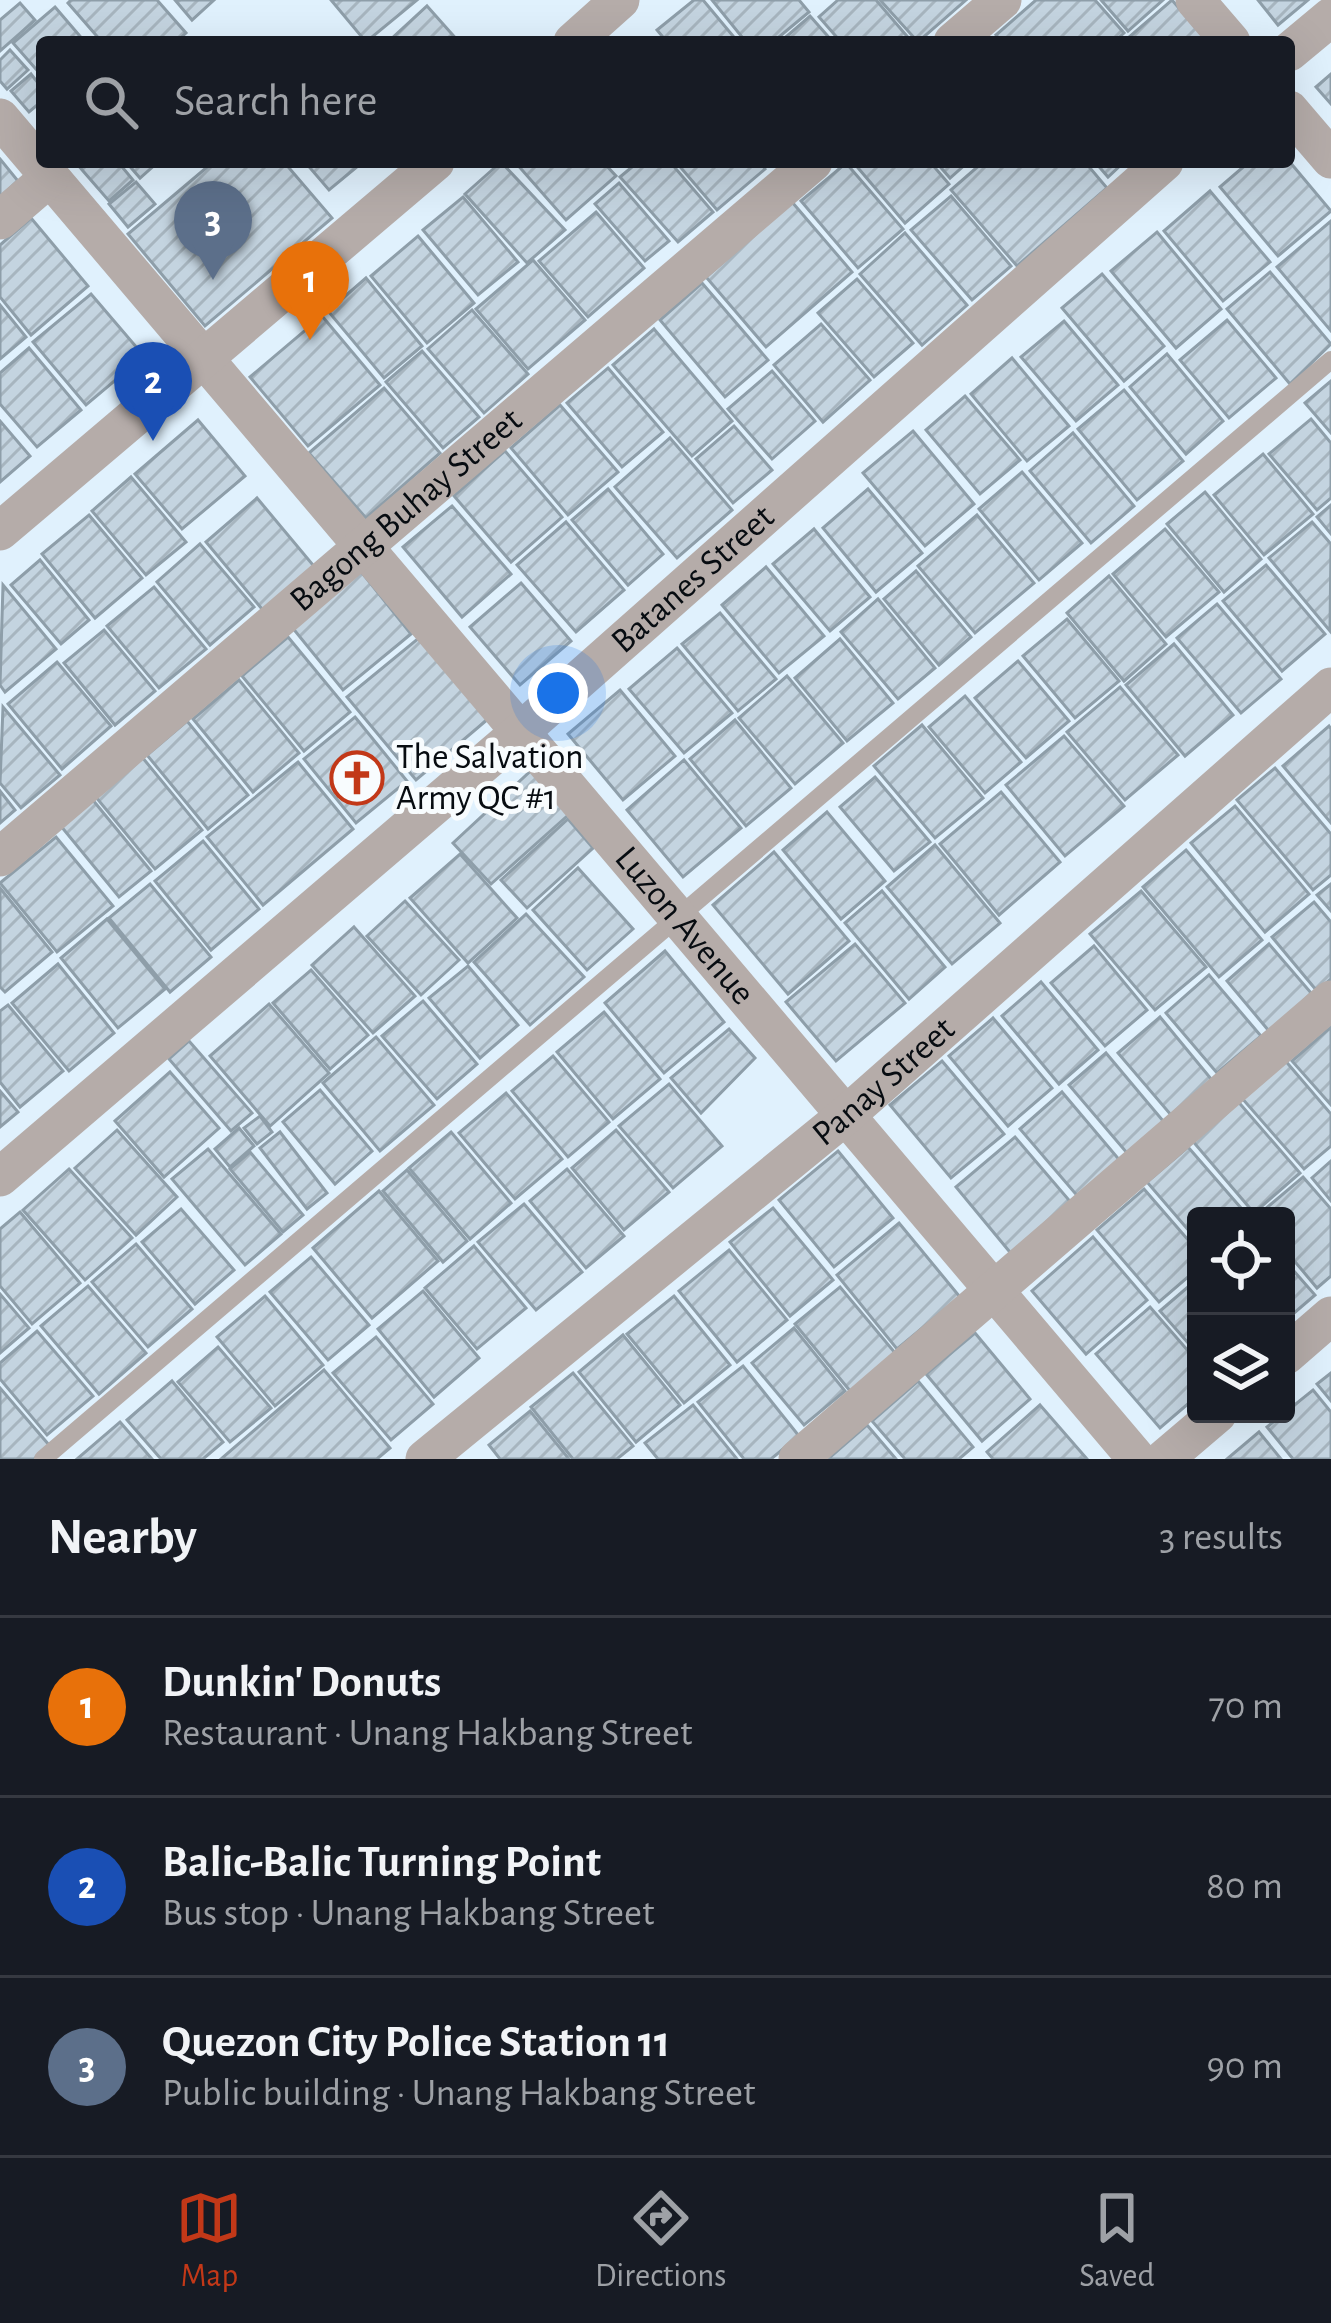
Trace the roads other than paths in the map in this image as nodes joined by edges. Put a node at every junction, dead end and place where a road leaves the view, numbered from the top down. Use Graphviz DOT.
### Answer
graph roads {
  1 [pos="620,0"];
  2 [pos="1002,0"];
  3 [pos="1195,0"];
  4 [pos="1331,17"];
  5 [pos="580,36"];
  6 [pos="960,36"];
  7 [pos="1226,36"];
  8 [pos="1295,47"];
  9 [pos="1295,117"];
  10 [pos="0,118"];
  11 [pos="1331,159"];
  12 [pos="36,160"];
  13 [pos="42,168"];
  14 [pos="427,168"];
  15 [pos="806,168"];
  16 [pos="1157,168"];
  17 [pos="50,177"];
  18 [pos="0,220"];
  19 [pos="1331,360"];
  20 [pos="203,363"];
  21 [pos="0,531"];
  22 [pos="362,549"];
  23 [pos="1331,687"];
  24 [pos="519,733"];
  25 [pos="0,857"];
  26 [pos="674,916"];
  27 [pos="1331,1000"];
  28 [pos="845,1116"];
  29 [pos="0,1177"];
  30 [pos="995,1293"];
  31 [pos="1331,1316"];
  32 [pos="1295,1347"];
  33 [pos="1207,1423"];
  34 [pos="43,1459"];
  35 [pos="425,1459"];
  36 [pos="798,1459"];
  37 [pos="1137,1459"];
  38 [pos="1165,1459"];
  1 -- 5 [label="street"];
  2 -- 6 [label="street"];
  3 -- 7 [label="street"];
  4 -- 8 [label="street"];
  9 -- 11 [label="street"];
  10 -- 12 [label="street, Luzon Avenue"];
  13 -- 17 [label="street, Luzon Avenue"];
  14 -- 20 [label="street"];
  15 -- 22 [label="street, Bagong Buhay Street"];
  16 -- 24 [label="street, Batanes Street"];
  17 -- 18 [label="street"];
  17 -- 20 [label="street, Luzon Avenue"];
  19 -- 26 [label="lane"];
  20 -- 21 [label="street"];
  20 -- 22 [label="street, Luzon Avenue"];
  22 -- 24 [label="street, Luzon Avenue"];
  22 -- 25 [label="street, Bagong Buhay Street"];
  23 -- 28 [label="street, Panay Street"];
  24 -- 26 [label="street, Luzon Avenue"];
  24 -- 29 [label="street, Batanes Street"];
  26 -- 28 [label="street, Luzon Avenue"];
  26 -- 34 [label="lane"];
  27 -- 30 [label="street"];
  28 -- 30 [label="street, Luzon Avenue"];
  28 -- 35 [label="street, Panay Street"];
  30 -- 36 [label="street"];
  30 -- 37 [label="street, Luzon Avenue"];
  31 -- 32 [label="street"];
  33 -- 38 [label="street"];
}
